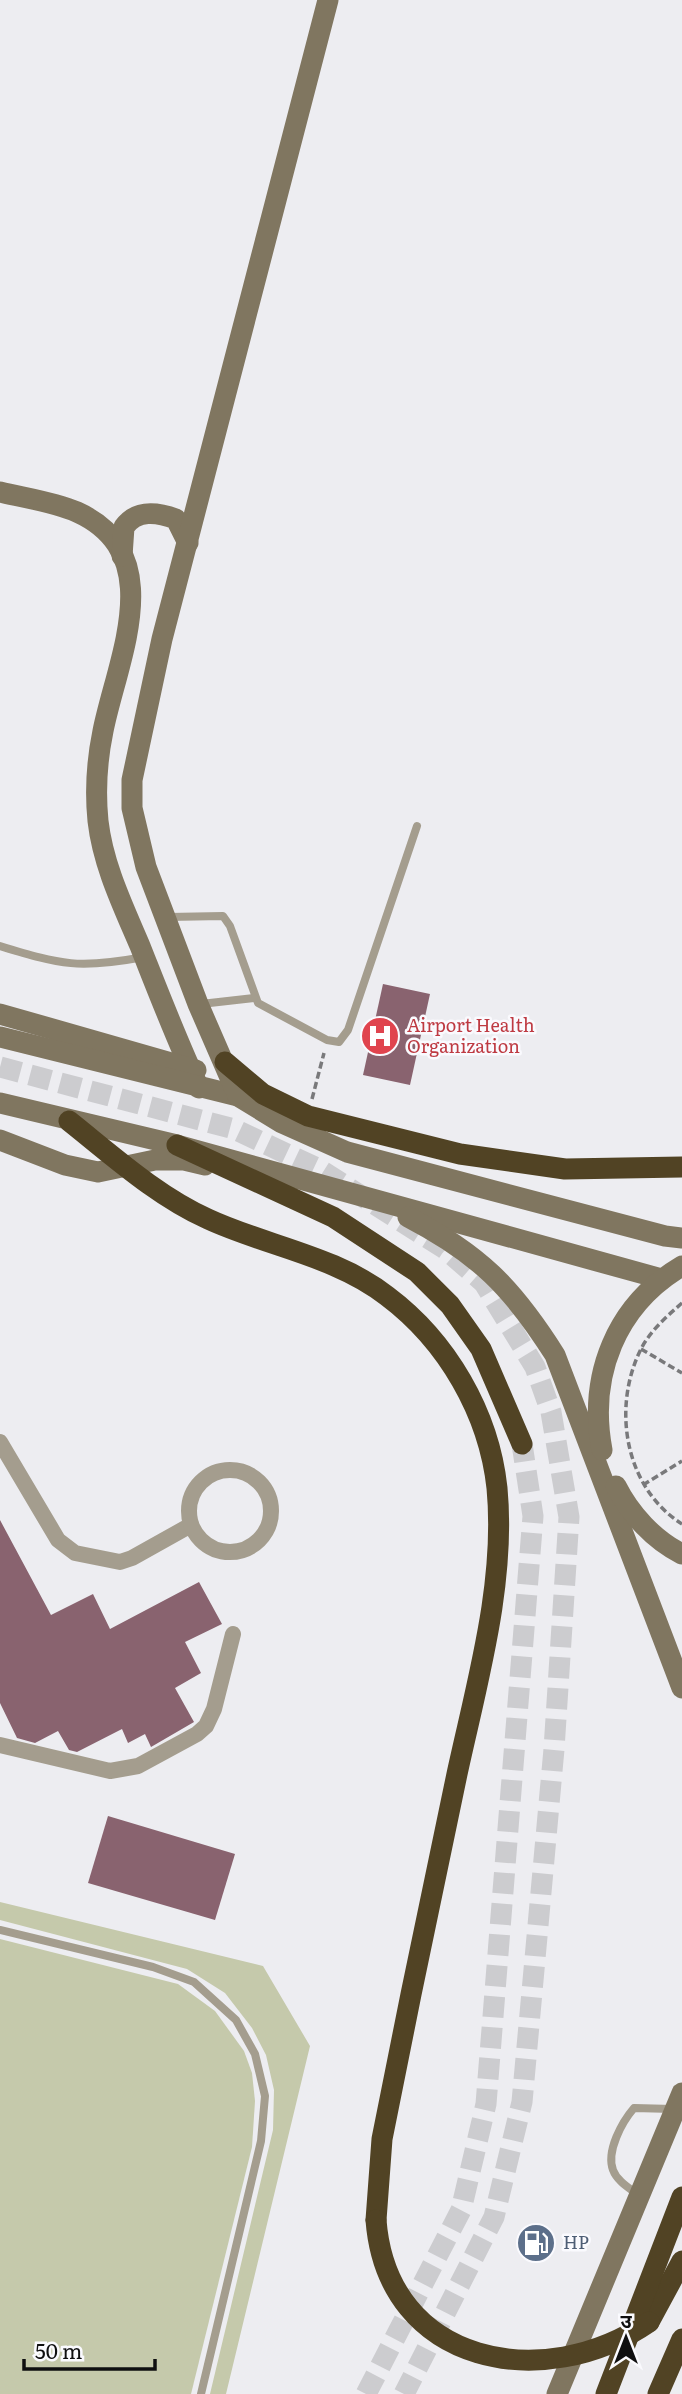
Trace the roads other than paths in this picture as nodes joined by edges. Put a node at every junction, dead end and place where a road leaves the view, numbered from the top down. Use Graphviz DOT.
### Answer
graph roads {
  1 [pos="328,0"];
  2 [pos="0,492"];
  3 [pos="188,543"];
  4 [pos="122,556"];
  5 [pos="417,826"];
  6 [pos="165,917"];
  7 [pos="0,946"];
  8 [pos="144,957"];
  9 [pos="254,998"];
  10 [pos="198,1004"];
  11 [pos="0,1014"];
  12 [pos="0,1037"];
  13 [pos="225,1062"];
  14 [pos="189,1068"];
  15 [pos="199,1088"];
  16 [pos="236,1090"];
  17 [pos="0,1103"];
  18 [pos="69,1121"];
  19 [pos="0,1140"];
  20 [pos="177,1145"];
  21 [pos="127,1167"];
  22 [pos="682,1167"];
  23 [pos="231,1171"];
  24 [pos="369,1197"];
  25 [pos="682,1238"];
  26 [pos="682,1266"];
  27 [pos="662,1279"];
  28 [pos="0,1442"];
  29 [pos="522,1444"];
  30 [pos="191,1525"];
  31 [pos="680,1554"];
  32 [pos="233,1634"];
  33 [pos="682,1688"];
  34 [pos="0,1745"];
  35 [pos="0,1930"];
  36 [pos="679,2101"];
  37 [pos="639,2196"];
  38 [pos="682,2197"];
  39 [pos="682,2261"];
  40 [pos="682,2339"];
  41 [pos="201,2394"];
  42 [pos="557,2394"];
  43 [pos="606,2394"];
  44 [pos="658,2394"];
  1 -- 3 [label="main road"];
  2 -- 4 [label="main road"];
  3 -- 4 [label="main road"];
  3 -- 6 [label="main road"];
  4 -- 8 [label="main road"];
  5 -- 9 [label="lane"];
  6 -- 9 [label="lane"];
  6 -- 10 [label="main road"];
  7 -- 8 [label="lane"];
  8 -- 14 [label="main road"];
  9 -- 10 [label="lane"];
  10 -- 13 [label="main road"];
  11 -- 14 [label="main road"];
  12 -- 15 [label="main road"];
  13 -- 16 [label="main road"];
  13 -- 22 [label="highway"];
  14 -- 15 [label="main road"];
  14 -- 16 [label="main road"];
  15 -- 16 [label="main road"];
  16 -- 25 [label="main road"];
  17 -- 18 [label="main road"];
  18 -- 20 [label="main road"];
  18 -- 21 [label="highway"];
  19 -- 21 [label="main road"];
  20 -- 23 [label="highway"];
  20 -- 24 [label="main road"];
  21 -- 23 [label="main road"];
  21 -- 39 [label="highway, bridge"];
  23 -- 29 [label="highway"];
  24 -- 27 [label="main road"];
  24 -- 33 [label="main road"];
  26 -- 27 [label="main road"];
  27 -- 31 [label="main road"];
  28 -- 30 [label="street"];
  30 -- 30 [label="street"];
  32 -- 34 [label="street"];
  35 -- 41 [label="lane"];
  36 -- 37 [label="main road"];
  36 -- 37 [label="lane"];
  37 -- 42 [label="main road"];
  38 -- 43 [label="highway"];
  40 -- 44 [label="highway"];
}
